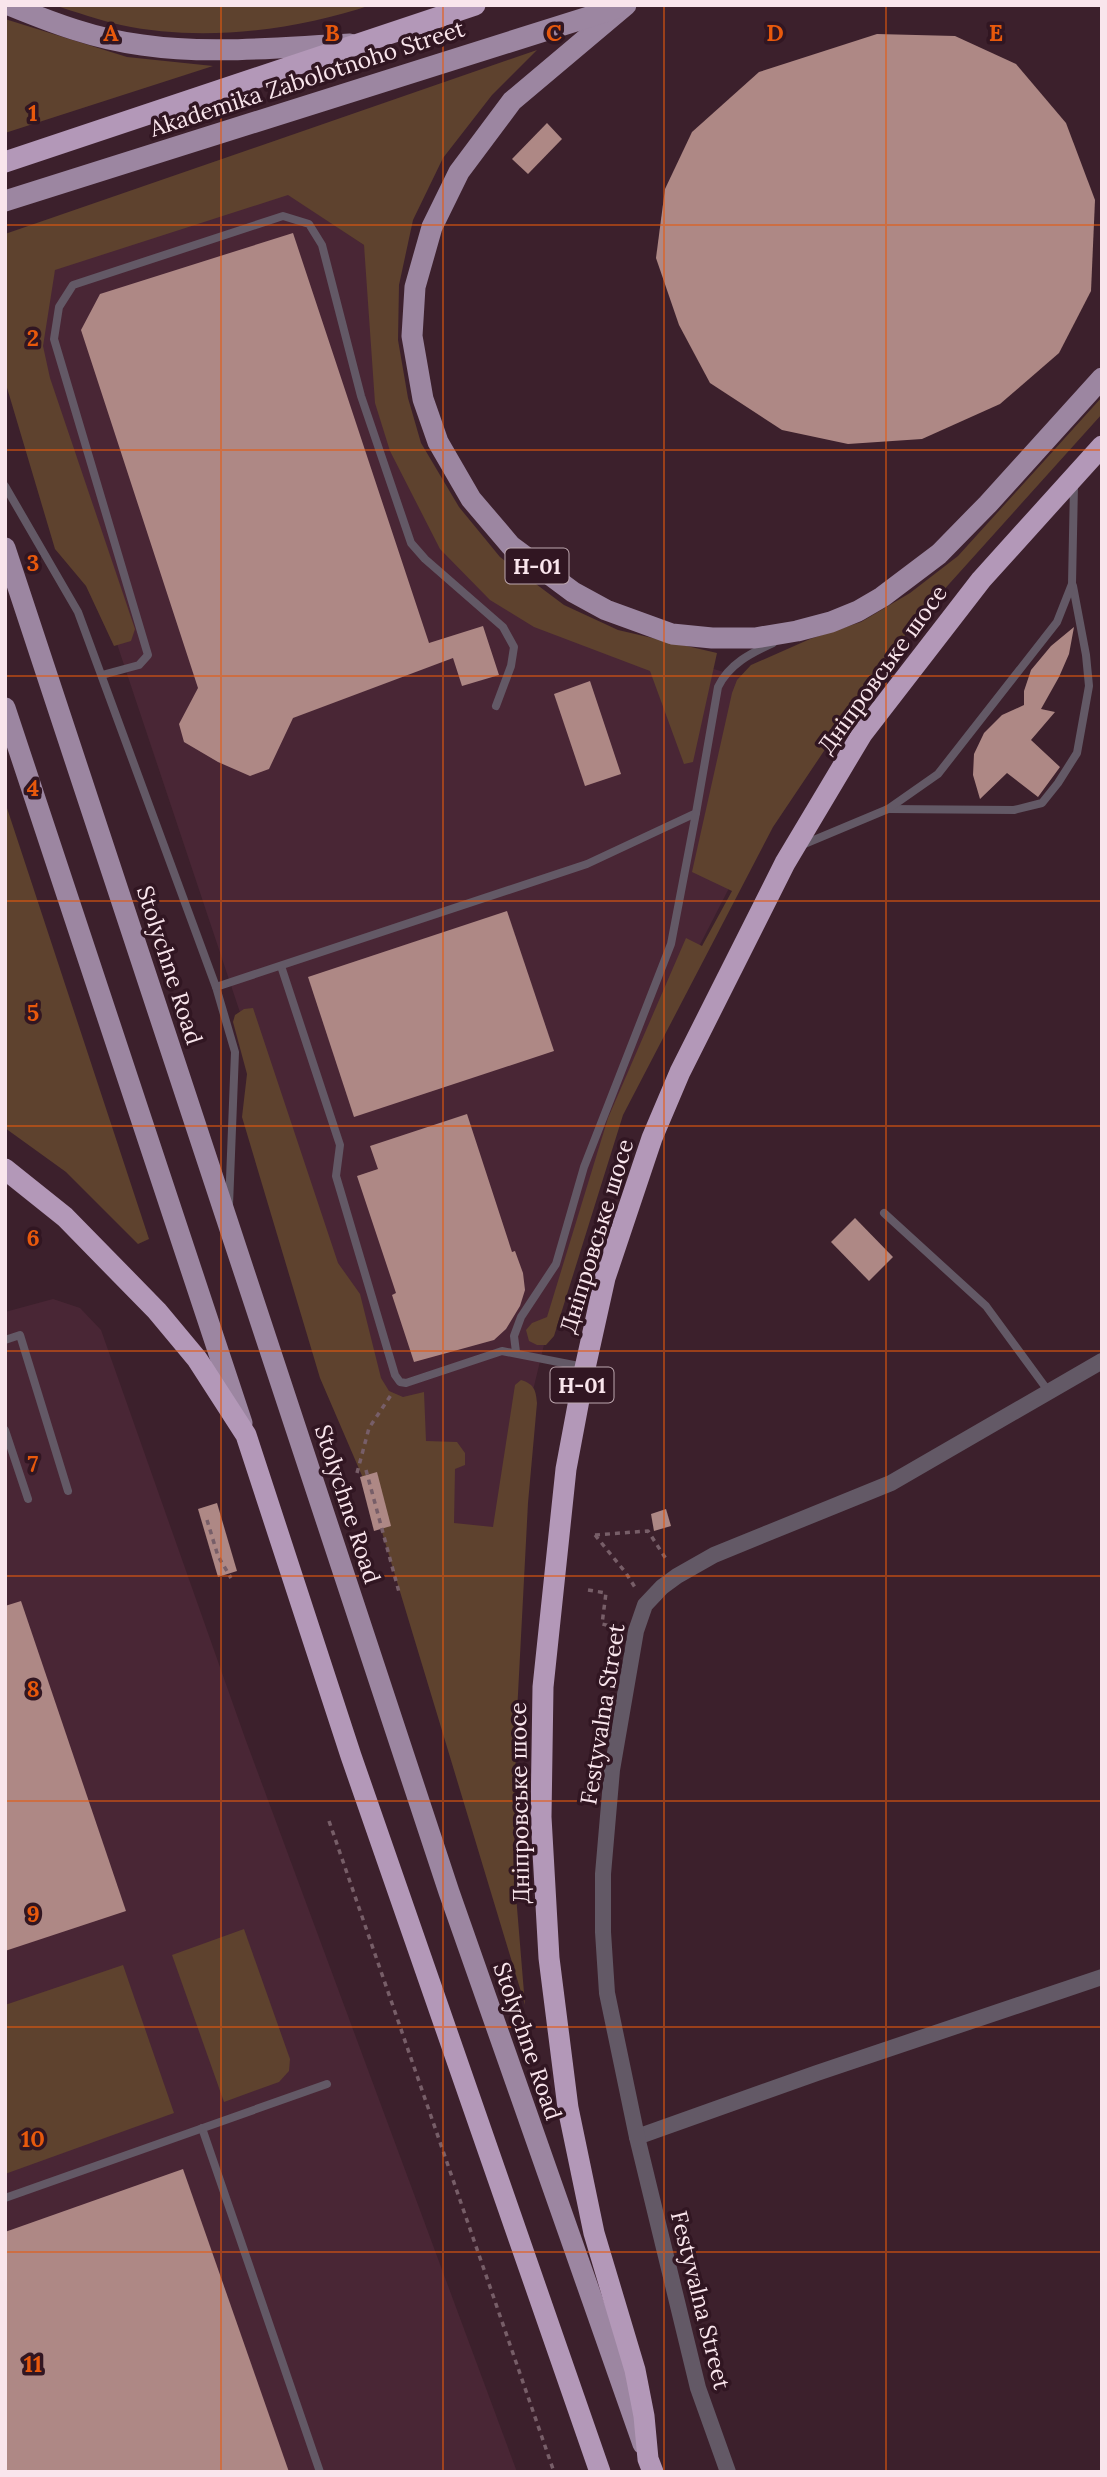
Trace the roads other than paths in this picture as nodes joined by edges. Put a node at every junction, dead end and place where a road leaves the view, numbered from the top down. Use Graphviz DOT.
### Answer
graph roads {
  1 [pos="9,5"];
  2 [pos="475,5"];
  3 [pos="626,5"];
  4 [pos="366,43"];
  5 [pos="10,161"];
  6 [pos="5,201"];
  7 [pos="1102,378"];
  8 [pos="1102,446"];
  9 [pos="1074,476"];
  10 [pos="5,486"];
  11 [pos="5,548"];
  12 [pos="1072,583"];
  13 [pos="797,631"];
  14 [pos="102,675"];
  15 [pos="496,706"];
  16 [pos="5,708"];
  17 [pos="888,810"];
  18 [pos="696,813"];
  19 [pos="793,849"];
  20 [pos="281,966"];
  21 [pos="216,988"];
  22 [pos="5,1169"];
  23 [pos="884,1213"];
  24 [pos="228,1226"];
  25 [pos="5,1340"];
  26 [pos="516,1352"];
  27 [pos="1102,1361"];
  28 [pos="585,1368"];
  29 [pos="1049,1392"];
  30 [pos="5,1430"];
  31 [pos="246,1435"];
  32 [pos="68,1491"];
  33 [pos="28,1499"];
  34 [pos="1102,1977"];
  35 [pos="327,2084"];
  36 [pos="202,2128"];
  37 [pos="637,2137"];
  38 [pos="5,2198"];
  39 [pos="651,2465"];
  40 [pos="320,2472"];
  41 [pos="600,2472"];
  42 [pos="728,2472"];
  1 -- 4 [label="main road"];
  2 -- 4 [label="highway, Akademika Zabolotnoho Street"];
  3 -- 6 [label="main road, Akademika Zabolotnoho Street"];
  3 -- 13 [label="main road, Дніпровське шосе / Н-01"];
  4 -- 5 [label="highway, Akademika Zabolotnoho Street"];
  7 -- 13 [label="main road, Дніпровське шосе / Н-01"];
  8 -- 9 [label="highway, Дніпровське шосе / Н-01"];
  9 -- 12 [label="lane"];
  9 -- 19 [label="highway, Дніпровське шосе / Н-01"];
  10 -- 14 [label="lane"];
  11 -- 24 [label="main road, Stolychne Road"];
  12 -- 17 [label="lane"];
  12 -- 17 [label="lane"];
  13 -- 18 [label="lane"];
  14 -- 15 [label="lane"];
  14 -- 21 [label="lane"];
  16 -- 31 [label="main road"];
  17 -- 19 [label="lane"];
  18 -- 20 [label="lane"];
  18 -- 26 [label="lane"];
  19 -- 28 [label="highway, Дніпровське шосе / Н-01"];
  20 -- 21 [label="lane"];
  20 -- 26 [label="lane"];
  21 -- 24 [label="lane"];
  22 -- 31 [label="highway"];
  23 -- 29 [label="lane"];
  24 -- 39 [label="main road, Stolychne Road"];
  25 -- 32 [label="lane"];
  26 -- 28 [label="lane"];
  27 -- 29 [label="street, Festyvalna Street"];
  28 -- 39 [label="highway, Дніпровське шосе / Н-01"];
  29 -- 37 [label="street, Festyvalna Street"];
  30 -- 33 [label="lane"];
  31 -- 41 [label="highway"];
  34 -- 37 [label="street"];
  35 -- 36 [label="lane"];
  36 -- 38 [label="lane"];
  36 -- 40 [label="lane"];
  37 -- 42 [label="street, Festyvalna Street"];
}
